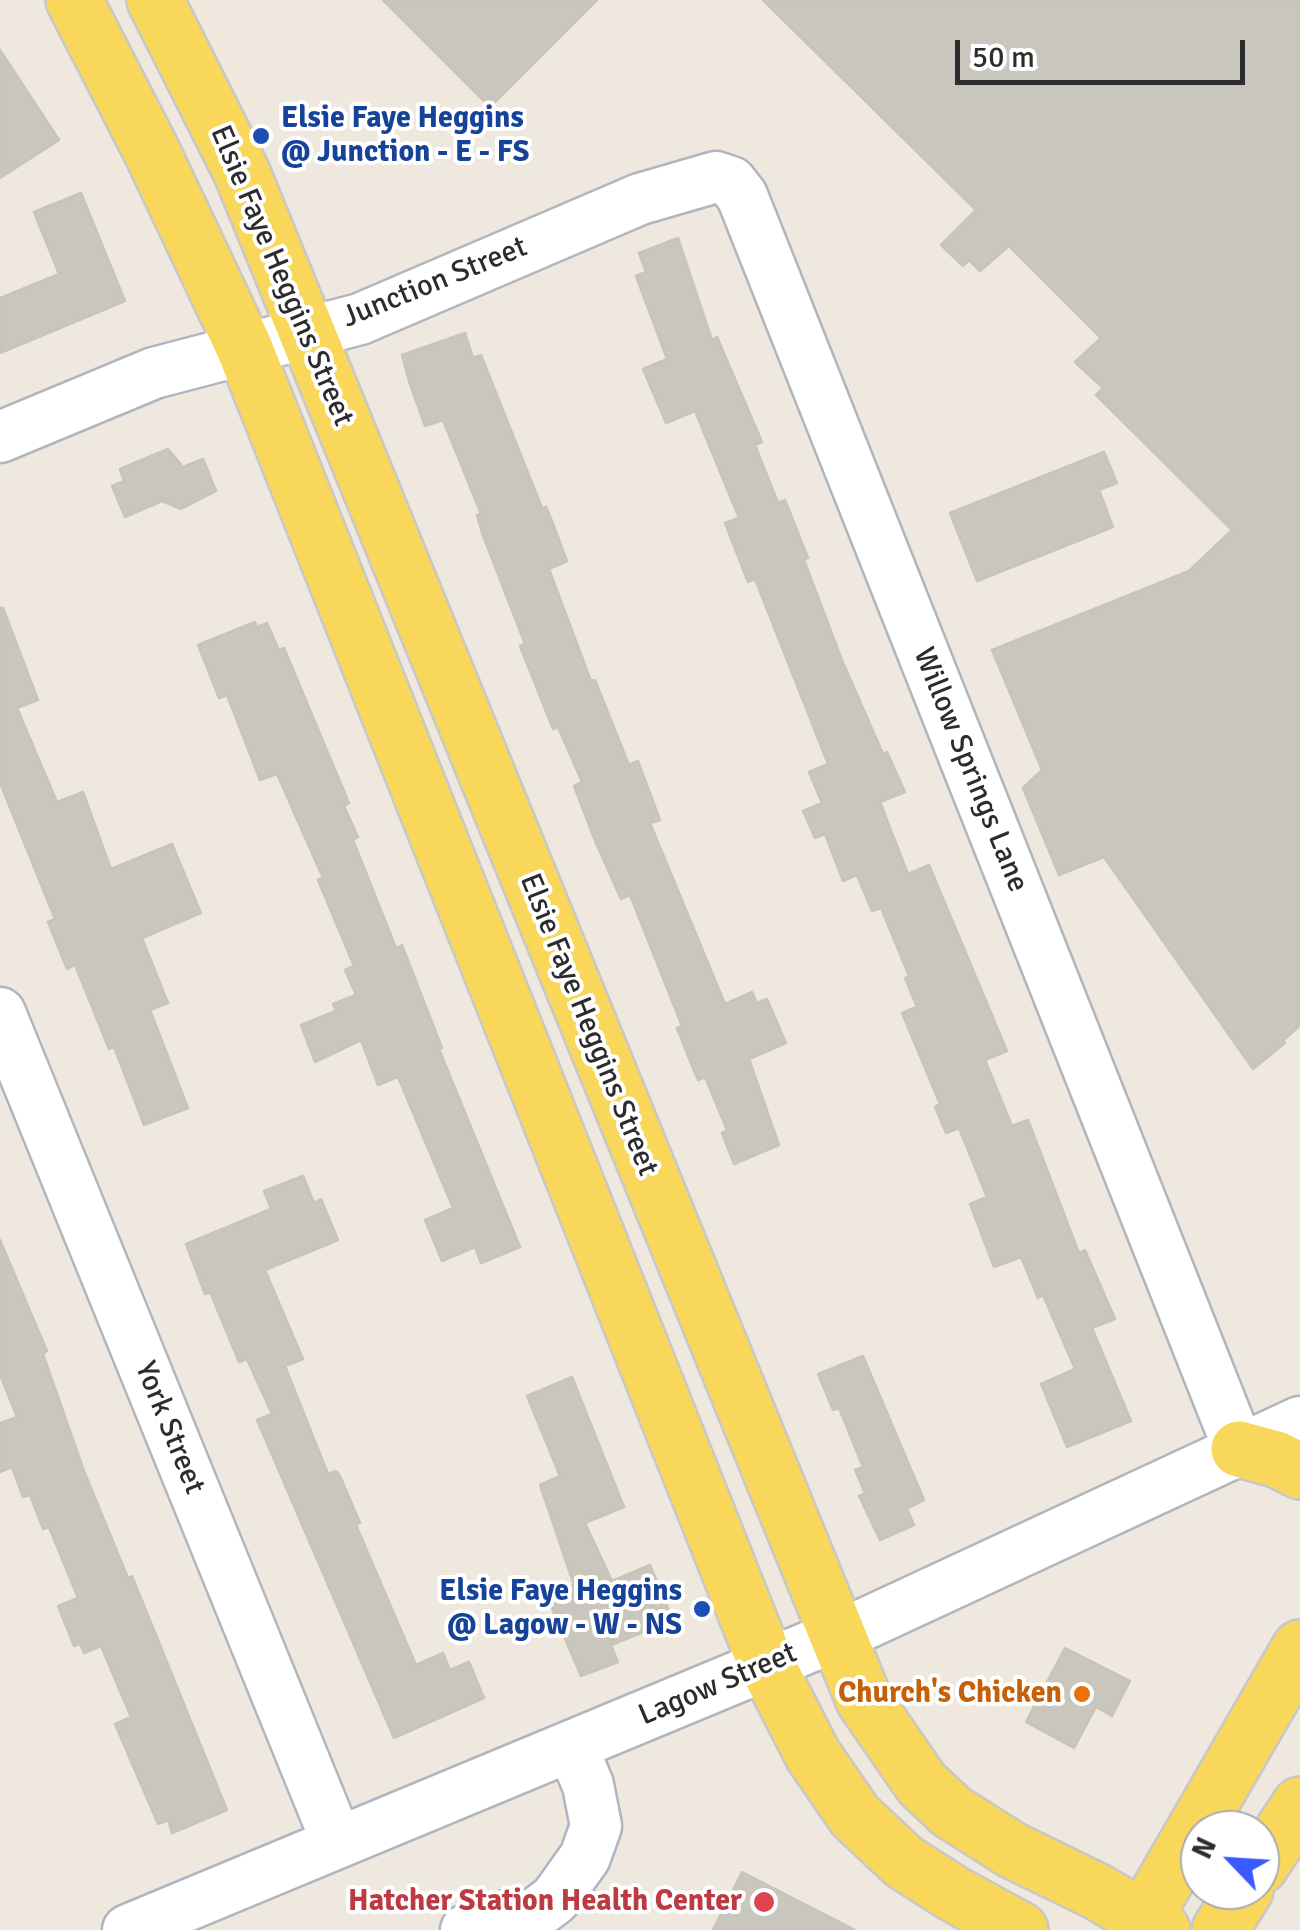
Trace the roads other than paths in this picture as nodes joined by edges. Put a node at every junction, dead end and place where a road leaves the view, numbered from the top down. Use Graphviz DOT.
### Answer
graph roads {
  1 [pos="74,0"];
  2 [pos="154,0"];
  3 [pos="640,199"];
  4 [pos="306,332"];
  5 [pos="244,347"];
  6 [pos="0,437"];
  7 [pos="0,1013"];
  8 [pos="1300,1422"];
  9 [pos="1239,1449"];
  10 [pos="1300,1471"];
  11 [pos="837,1636"];
  12 [pos="1300,1648"];
  13 [pos="766,1663"];
  14 [pos="572,1746"];
  15 [pos="1300,1804"];
  16 [pos="1280,1835"];
  17 [pos="337,1842"];
  18 [pos="523,1926"];
  19 [pos="1148,1926"];
  20 [pos="128,1930"];
  21 [pos="466,1930"];
  22 [pos="1020,1930"];
  1 -- 5 [label="main road, Elsie Faye Heggins Street"];
  2 -- 4 [label="main road, Elsie Faye Heggins Street"];
  3 -- 4 [label="street, Junction Street"];
  3 -- 9 [label="street, Willow Springs Lane"];
  4 -- 5 [label="street, Junction Street"];
  4 -- 11 [label="main road, Elsie Faye Heggins Street"];
  5 -- 6 [label="street, Junction Street"];
  5 -- 13 [label="main road, Elsie Faye Heggins Street"];
  7 -- 17 [label="street, York Street"];
  8 -- 9 [label="street, Lagow Street"];
  9 -- 10 [label="main road"];
  9 -- 11 [label="street, Lagow Street"];
  11 -- 13 [label="street, Lagow Street"];
  11 -- 19 [label="main road, Elsie Faye Heggins Street"];
  12 -- 19 [label="main road"];
  13 -- 14 [label="street, Lagow Street"];
  13 -- 22 [label="main road, Elsie Faye Heggins Street"];
  14 -- 17 [label="street, Lagow Street"];
  14 -- 18 [label="street"];
  15 -- 16 [label="main road"];
  17 -- 20 [label="street, Lagow Street"];
  18 -- 21 [label="street"];
}
